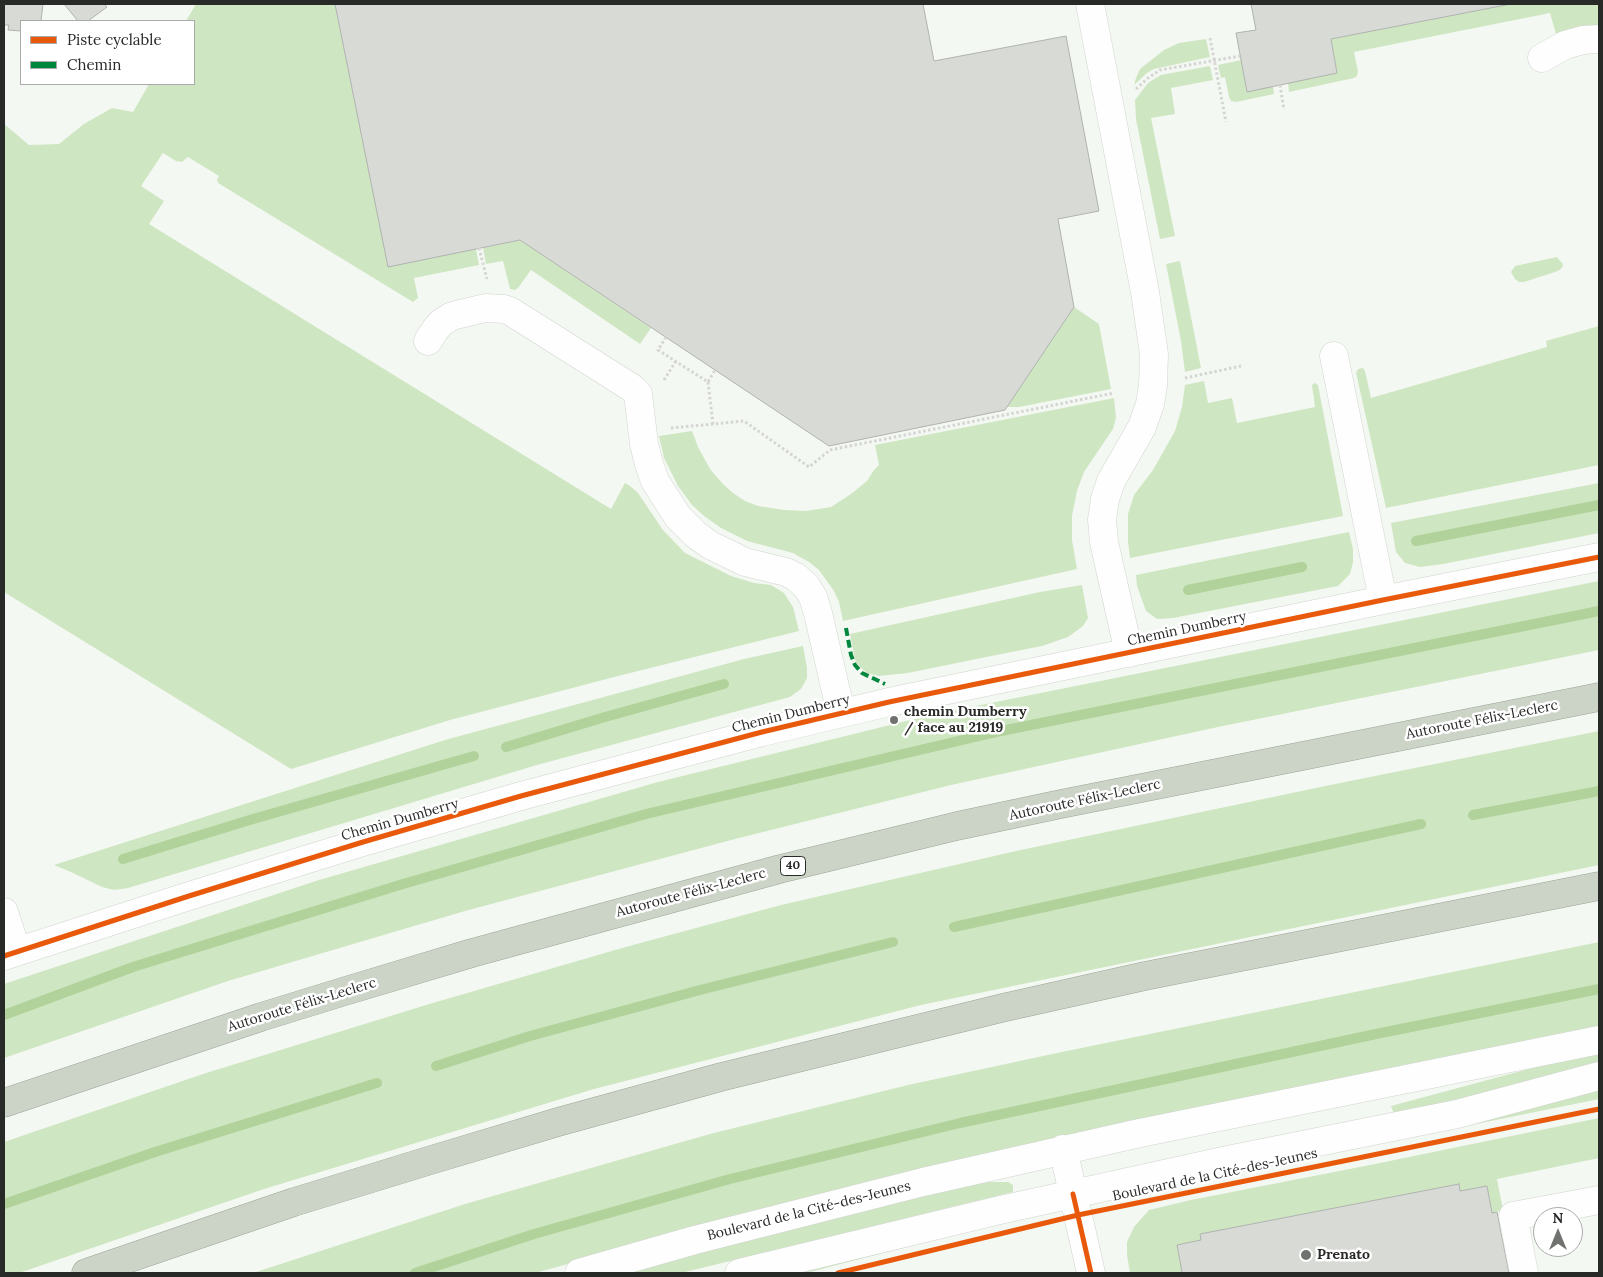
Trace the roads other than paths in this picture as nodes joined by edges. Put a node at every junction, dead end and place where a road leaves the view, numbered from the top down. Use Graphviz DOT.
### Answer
graph roads {
  1 [pos="1090,4"];
  2 [pos="1599,39"];
  3 [pos="1542,58"];
  4 [pos="428,340"];
  5 [pos="1334,356"];
  6 [pos="1599,557"];
  7 [pos="1383,600"];
  8 [pos="1129,653"];
  9 [pos="1599,697"];
  10 [pos="841,713"];
  11 [pos="1599,886"];
  12 [pos="4,912"];
  13 [pos="10,954"];
  14 [pos="1599,1040"];
  15 [pos="1599,1076"];
  16 [pos="4,1103"];
  17 [pos="1063,1150"];
  18 [pos="1074,1194"];
  19 [pos="1599,1200"];
  20 [pos="86,1273"];
  21 [pos="580,1273"];
  22 [pos="739,1273"];
  23 [pos="1090,1273"];
  24 [pos="1524,1273"];
  1 -- 8 [label="street"];
  2 -- 3 [label="street"];
  4 -- 10 [label="street"];
  5 -- 7 [label="street"];
  6 -- 7 [label="street, Chemin Dumberry"];
  7 -- 8 [label="street, Chemin Dumberry"];
  8 -- 10 [label="street, Chemin Dumberry"];
  9 -- 16 [label="highway, Autoroute Félix-Leclerc / 40"];
  10 -- 13 [label="street, Chemin Dumberry"];
  11 -- 20 [label="highway"];
  12 -- 13 [label="street"];
  14 -- 17 [label="street, Boulevard de la Cité-des-Jeunes"];
  15 -- 18 [label="street, Boulevard de la Cité-des-Jeunes"];
  17 -- 18 [label="street"];
  17 -- 21 [label="street, Boulevard de la Cité-des-Jeunes"];
  18 -- 22 [label="street, Boulevard de la Cité-des-Jeunes"];
  18 -- 23 [label="street"];
  19 -- 24 [label="street"];
}
